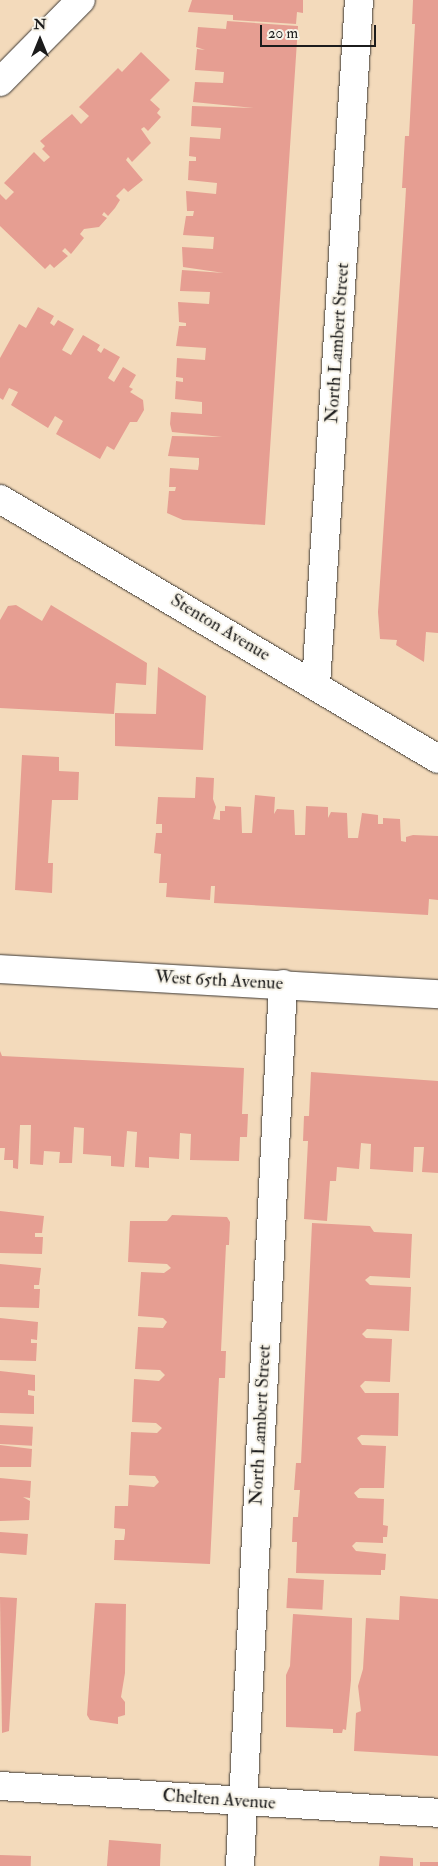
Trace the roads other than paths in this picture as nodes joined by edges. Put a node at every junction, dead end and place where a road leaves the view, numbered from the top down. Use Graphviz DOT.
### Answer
graph roads {
  1 [pos="81,0"];
  2 [pos="359,0"];
  3 [pos="0,82"];
  4 [pos="0,499"];
  5 [pos="316,685"];
  6 [pos="438,759"];
  7 [pos="0,969"];
  8 [pos="283,984"];
  9 [pos="438,994"];
  10 [pos="0,1786"];
  11 [pos="243,1802"];
  12 [pos="438,1813"];
  13 [pos="240,1866"];
  1 -- 3 [label="street"];
  2 -- 5 [label="street, North Lambert Street"];
  4 -- 5 [label="street, Stenton Avenue"];
  5 -- 6 [label="street, Stenton Avenue"];
  7 -- 8 [label="street, West 65th Avenue"];
  8 -- 9 [label="street, West 65th Avenue"];
  8 -- 11 [label="street, North Lambert Street"];
  10 -- 11 [label="street, Chelten Avenue"];
  11 -- 12 [label="street, Chelten Avenue"];
  11 -- 13 [label="street, North Lambert Street"];
}
